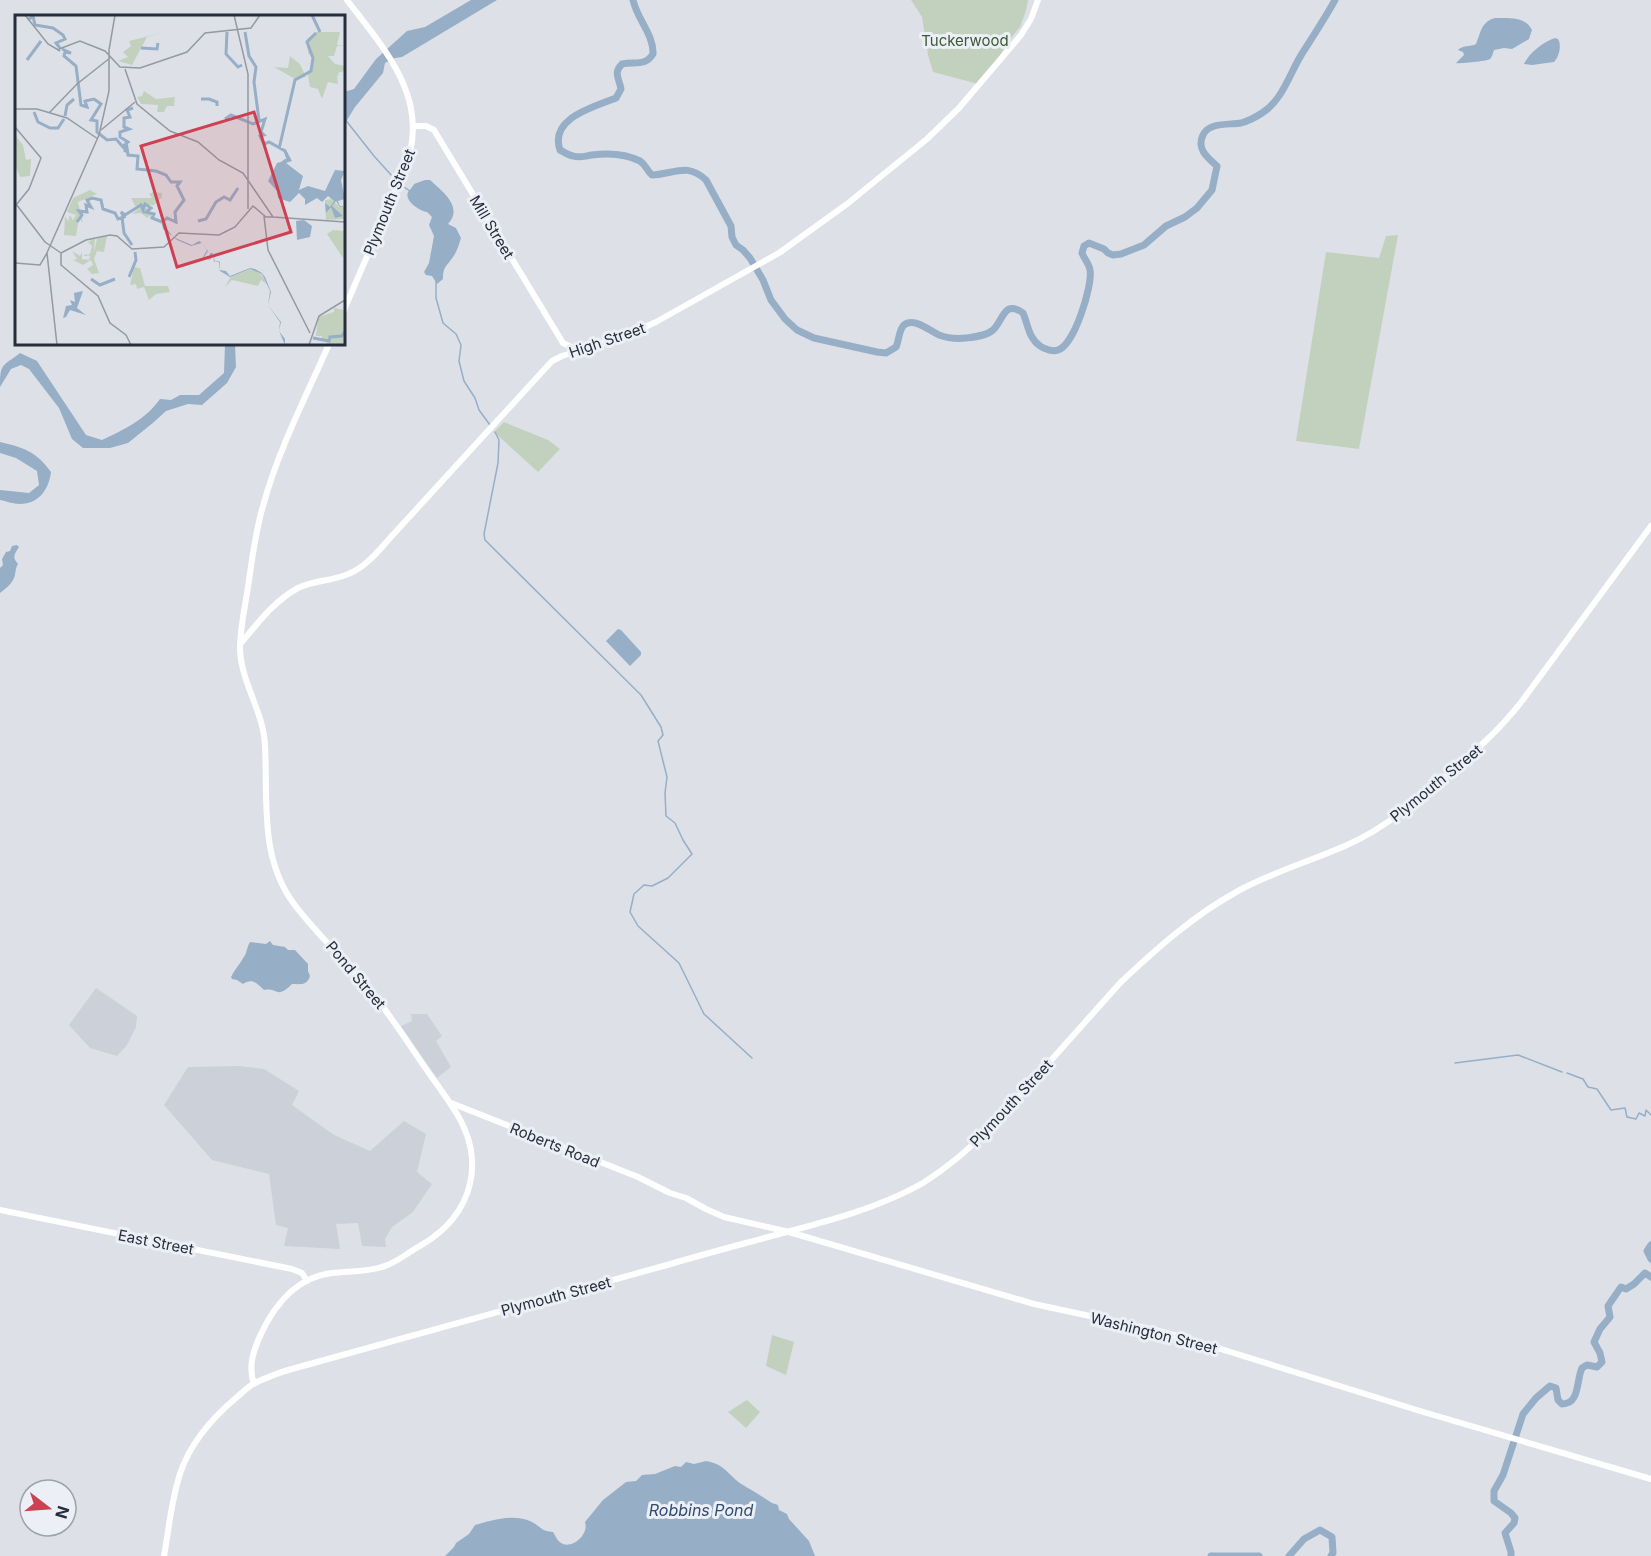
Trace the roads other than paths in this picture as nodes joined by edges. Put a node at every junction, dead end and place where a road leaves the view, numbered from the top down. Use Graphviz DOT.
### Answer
graph roads {
  1 [pos="347,0"];
  2 [pos="1038,0"];
  3 [pos="413,126"];
  4 [pos="345,308"];
  5 [pos="563,343"];
  6 [pos="329,345"];
  7 [pos="577,350"];
  8 [pos="559,357"];
  9 [pos="1651,526"];
  10 [pos="240,644"];
  11 [pos="451,1103"];
  12 [pos="658,1187"];
  13 [pos="0,1210"];
  14 [pos="789,1232"];
  15 [pos="307,1281"];
  16 [pos="254,1384"];
  17 [pos="1651,1479"];
  18 [pos="164,1556"];
  1 -- 3 [label="main road, Plymouth Street"];
  2 -- 7 [label="main road, High Street"];
  3 -- 4 [label="main road, Plymouth Street"];
  3 -- 5 [label="main road, Mill Street"];
  5 -- 7 [label="main road"];
  5 -- 8 [label="main road"];
  6 -- 10 [label="main road"];
  7 -- 8 [label="main road, High Street"];
  8 -- 10 [label="main road, High Street"];
  9 -- 14 [label="main road, Plymouth Street"];
  10 -- 11 [label="main road, Pond Street"];
  11 -- 12 [label="main road, Roberts Road"];
  11 -- 15 [label="main road, Pond Street"];
  12 -- 14 [label="main road, Washington Street"];
  13 -- 15 [label="main road, East Street"];
  14 -- 16 [label="main road, Plymouth Street"];
  14 -- 17 [label="main road, Washington Street"];
  15 -- 16 [label="main road"];
  16 -- 18 [label="main road, Plymouth Street"];
}
